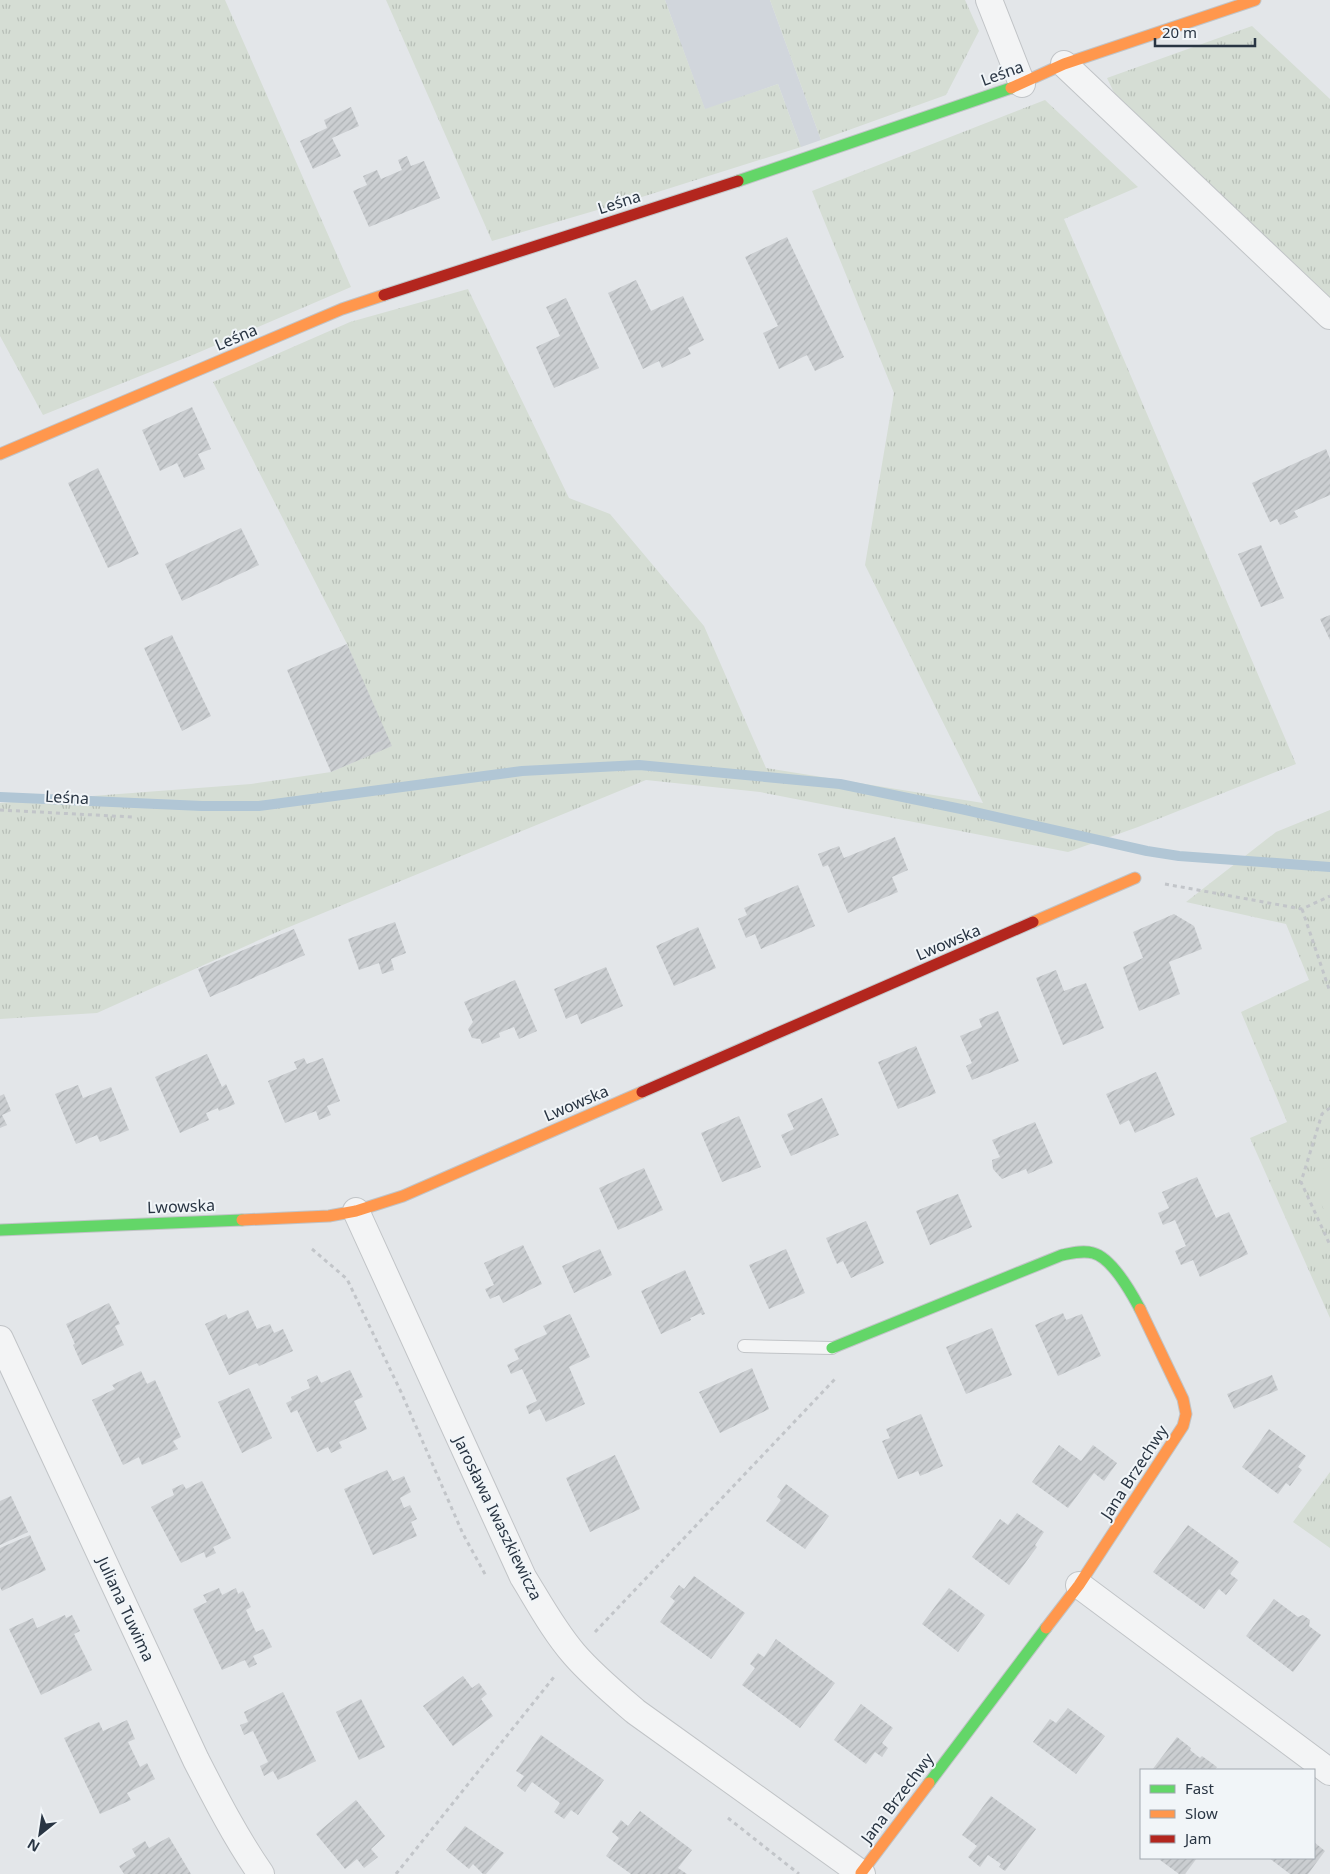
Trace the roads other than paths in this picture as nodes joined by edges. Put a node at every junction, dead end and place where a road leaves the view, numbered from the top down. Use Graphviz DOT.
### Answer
graph roads {
  1 [pos="989,0"];
  2 [pos="1255,0"];
  3 [pos="1064,64"];
  4 [pos="1022,84"];
  5 [pos="1330,316"];
  6 [pos="0,454"];
  7 [pos="1135,878"];
  8 [pos="356,1211"];
  9 [pos="0,1230"];
  10 [pos="0,1339"];
  11 [pos="744,1346"];
  12 [pos="832,1348"];
  13 [pos="1079,1584"];
  14 [pos="1330,1772"];
  15 [pos="261,1874"];
  16 [pos="861,1874"];
  1 -- 4 [label="street"];
  2 -- 3 [label="street, Leśna"];
  3 -- 4 [label="street, Leśna"];
  3 -- 5 [label="street"];
  4 -- 6 [label="street, Leśna"];
  7 -- 8 [label="street, Lwowska"];
  8 -- 9 [label="street, Lwowska"];
  8 -- 16 [label="street, Jarosława Iwaszkiewicza"];
  10 -- 15 [label="street, Juliana Tuwima"];
  11 -- 12 [label="lane"];
  12 -- 13 [label="street, Jana Brzechwy"];
  13 -- 14 [label="street"];
  13 -- 16 [label="street, Jana Brzechwy"];
}
